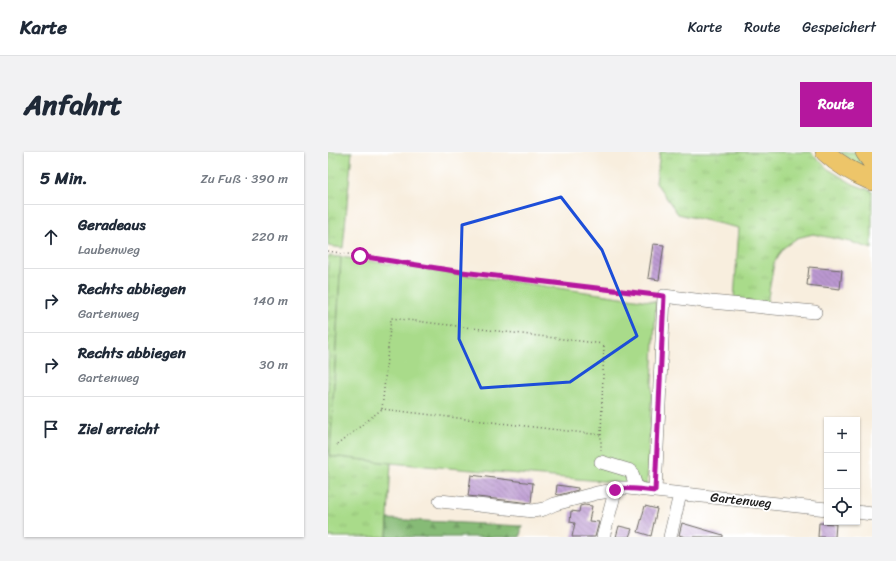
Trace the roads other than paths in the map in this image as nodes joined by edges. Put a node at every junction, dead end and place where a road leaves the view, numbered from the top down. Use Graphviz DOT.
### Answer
graph roads {
  1 [pos="825,152"];
  2 [pos="865,152"];
  3 [pos="872,162"];
  4 [pos="872,181"];
  5 [pos="815,312"];
  6 [pos="601,462"];
  7 [pos="637,489"];
  8 [pos="615,490"];
  9 [pos="655,491"];
  10 [pos="680,494"];
  11 [pos="440,501"];
  12 [pos="824,509"];
  13 [pos="860,512"];
  14 [pos="872,514"];
  15 [pos="603,537"];
  16 [pos="670,537"];
  1 -- 4 [label="highway"];
  2 -- 3 [label="highway"];
  5 -- 9 [label="street"];
  6 -- 7 [label="street"];
  7 -- 8 [label="street, Gartenweg"];
  7 -- 9 [label="street, Gartenweg"];
  8 -- 11 [label="street, Gartenweg"];
  8 -- 15 [label="street"];
  9 -- 10 [label="street, Gartenweg"];
  10 -- 12 [label="street, Gartenweg"];
  10 -- 16 [label="street"];
  13 -- 14 [label="street"];
}
